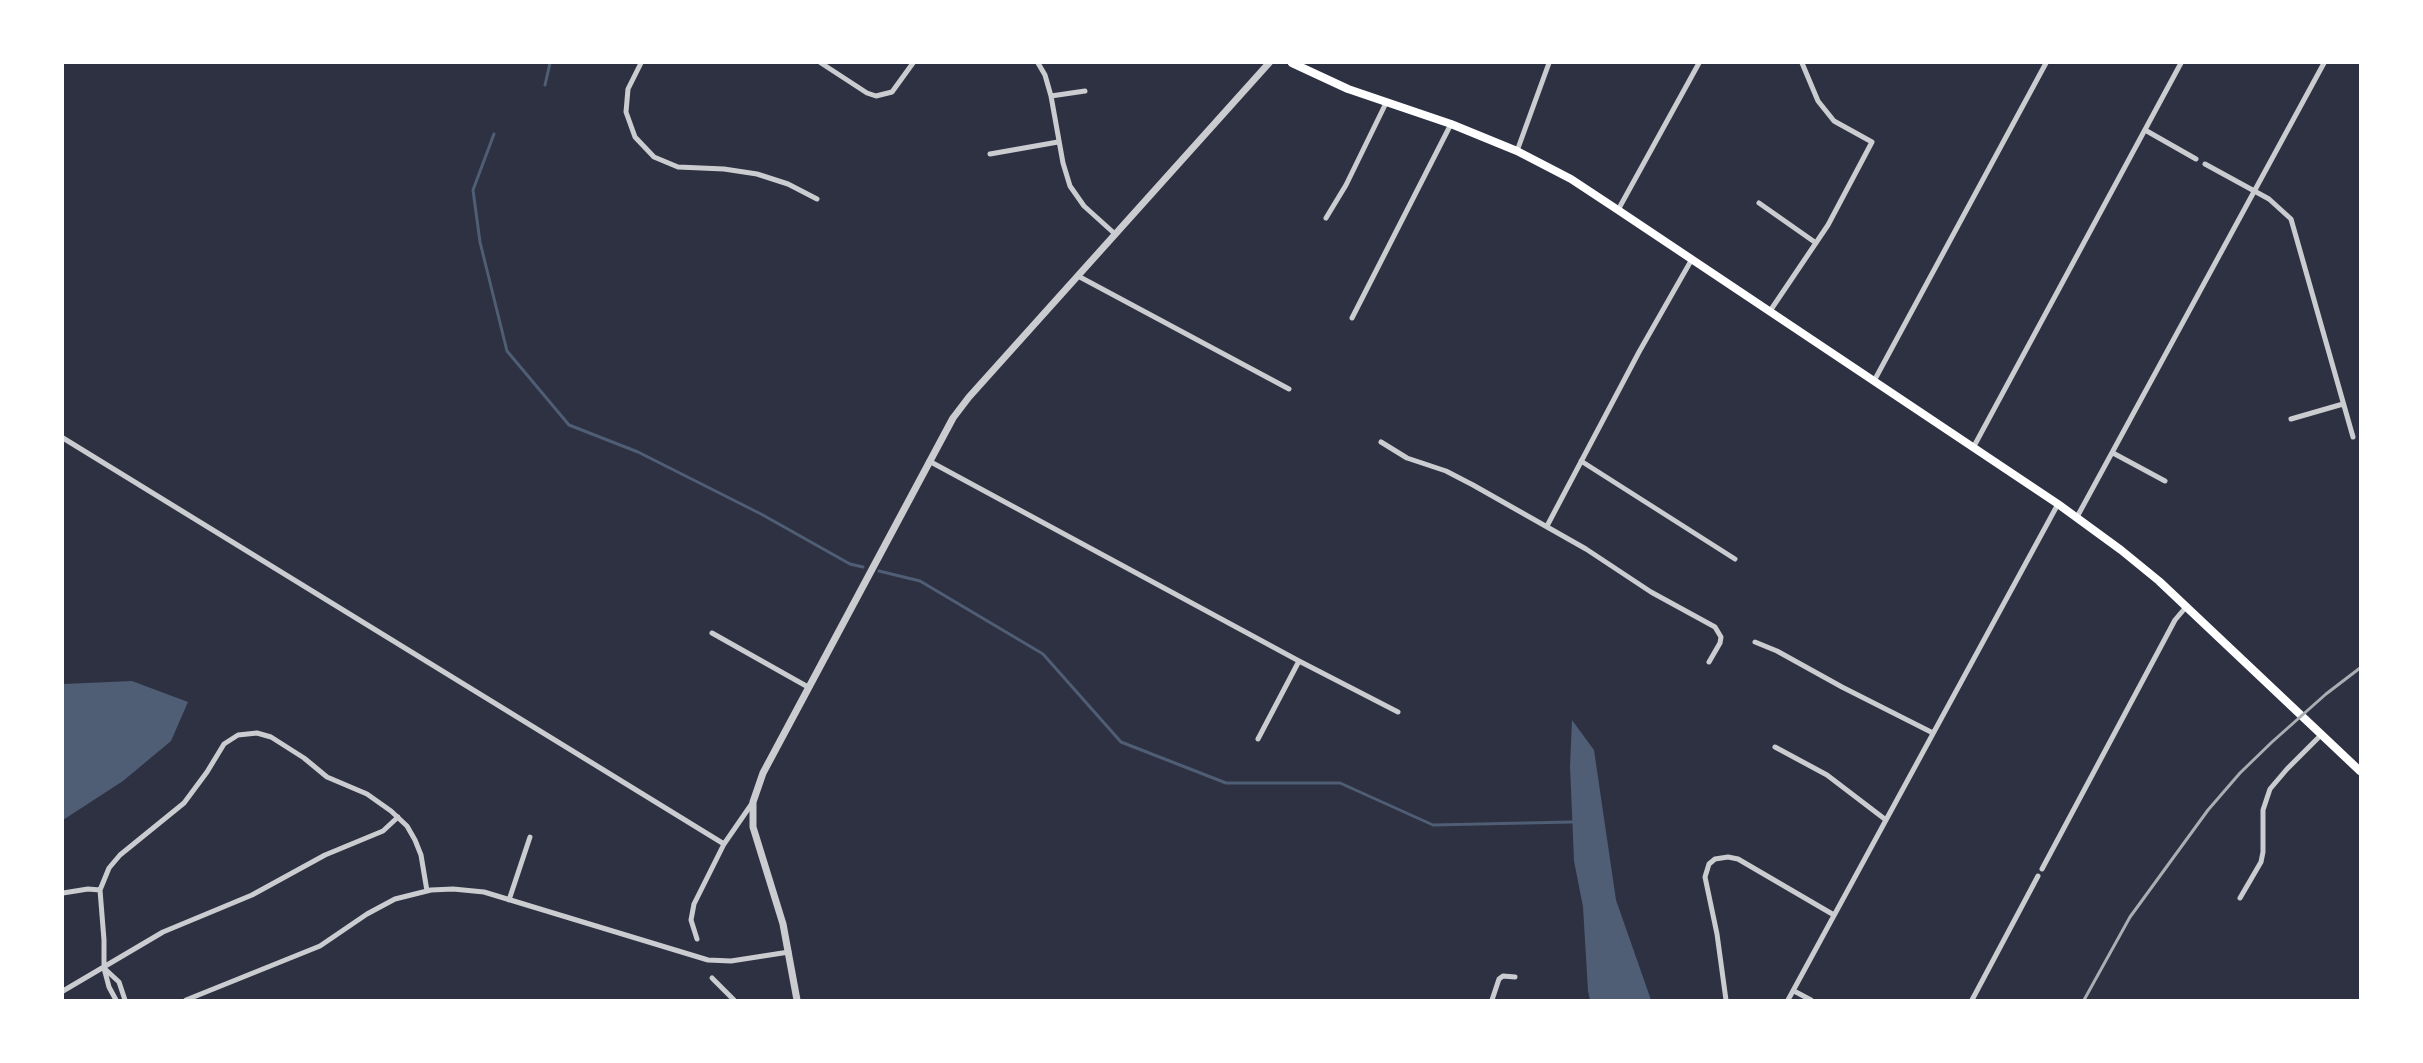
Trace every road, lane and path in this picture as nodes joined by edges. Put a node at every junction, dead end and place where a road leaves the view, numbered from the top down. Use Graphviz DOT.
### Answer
graph roads {
  1 [pos="641,63"];
  2 [pos="821,63"];
  3 [pos="913,63"];
  4 [pos="1038,63"];
  5 [pos="1269,63"];
  6 [pos="1292,63"];
  7 [pos="1550,63"];
  8 [pos="1699,63"];
  9 [pos="1802,63"];
  10 [pos="2046,63"];
  11 [pos="2181,63"];
  12 [pos="2324,63"];
  13 [pos="1084,91"];
  14 [pos="1051,96"];
  15 [pos="1386,103"];
  16 [pos="1451,124"];
  17 [pos="2145,130"];
  18 [pos="1058,142"];
  19 [pos="1517,151"];
  20 [pos="990,154"];
  21 [pos="2196,159"];
  22 [pos="2205,164"];
  23 [pos="2256,192"];
  24 [pos="817,199"];
  25 [pos="1759,203"];
  26 [pos="1618,210"];
  27 [pos="1326,218"];
  28 [pos="1115,234"];
  29 [pos="1816,243"];
  30 [pos="1692,259"];
  31 [pos="1078,276"];
  32 [pos="1770,311"];
  33 [pos="1352,318"];
  34 [pos="1874,381"];
  35 [pos="1288,389"];
  36 [pos="2343,404"];
  37 [pos="2291,419"];
  38 [pos="2352,438"];
  39 [pos="64,439"];
  40 [pos="1381,442"];
  41 [pos="1973,448"];
  42 [pos="2113,453"];
  43 [pos="929,461"];
  44 [pos="1581,461"];
  45 [pos="2165,481"];
  46 [pos="2058,504"];
  47 [pos="2077,517"];
  48 [pos="1547,526"];
  49 [pos="1735,559"];
  50 [pos="2186,607"];
  51 [pos="712,633"];
  52 [pos="1755,642"];
  53 [pos="1299,661"];
  54 [pos="1709,662"];
  55 [pos="808,687"];
  56 [pos="1398,712"];
  57 [pos="1933,733"];
  58 [pos="2322,734"];
  59 [pos="1258,739"];
  60 [pos="1775,747"];
  61 [pos="2360,771"];
  62 [pos="753,802"];
  63 [pos="398,817"];
  64 [pos="1886,820"];
  65 [pos="530,837"];
  66 [pos="724,844"];
  67 [pos="2042,869"];
  68 [pos="2038,876"];
  69 [pos="100,890"];
  70 [pos="427,891"];
  71 [pos="63,893"];
  72 [pos="2240,898"];
  73 [pos="510,900"];
  74 [pos="1834,915"];
  75 [pos="697,939"];
  76 [pos="789,952"];
  77 [pos="104,968"];
  78 [pos="1515,977"];
  79 [pos="712,978"];
  80 [pos="63,991"];
  81 [pos="1794,991"];
  82 [pos="116,1000"];
  83 [pos="125,1000"];
  84 [pos="186,1000"];
  85 [pos="734,1000"];
  86 [pos="797,1000"];
  87 [pos="1492,1000"];
  88 [pos="1726,1000"];
  89 [pos="1788,1000"];
  90 [pos="1811,1000"];
  91 [pos="1972,1000"];
  1 -- 24 [label="street"];
  2 -- 3 [label="street"];
  4 -- 14 [label="street"];
  5 -- 28 [label="street"];
  6 -- 15 [label="main road"];
  7 -- 19 [label="street"];
  8 -- 26 [label="street"];
  9 -- 29 [label="street"];
  10 -- 34 [label="street"];
  11 -- 17 [label="street"];
  12 -- 23 [label="street"];
  13 -- 14 [label="street"];
  14 -- 18 [label="street"];
  15 -- 16 [label="main road"];
  15 -- 27 [label="street"];
  16 -- 19 [label="main road"];
  16 -- 33 [label="street"];
  17 -- 21 [label="street"];
  17 -- 41 [label="street"];
  18 -- 20 [label="street"];
  18 -- 28 [label="street"];
  19 -- 26 [label="main road"];
  22 -- 23 [label="street"];
  23 -- 36 [label="street"];
  23 -- 42 [label="street"];
  25 -- 29 [label="street"];
  26 -- 30 [label="main road"];
  28 -- 31 [label="street"];
  29 -- 32 [label="street"];
  30 -- 32 [label="main road"];
  30 -- 44 [label="street"];
  31 -- 35 [label="street"];
  31 -- 43 [label="street"];
  32 -- 34 [label="main road"];
  34 -- 41 [label="main road"];
  36 -- 37 [label="street"];
  36 -- 38 [label="street"];
  39 -- 66 [label="street"];
  40 -- 48 [label="street"];
  41 -- 46 [label="main road"];
  42 -- 45 [label="street"];
  42 -- 47 [label="street"];
  43 -- 53 [label="street"];
  43 -- 55 [label="street"];
  44 -- 48 [label="street"];
  44 -- 49 [label="street"];
  46 -- 47 [label="main road"];
  46 -- 57 [label="street"];
  47 -- 50 [label="main road"];
  48 -- 54 [label="street"];
  50 -- 58 [label="main road"];
  50 -- 67 [label="street"];
  51 -- 55 [label="street"];
  52 -- 57 [label="street"];
  53 -- 56 [label="street"];
  53 -- 59 [label="street"];
  55 -- 62 [label="street"];
  57 -- 64 [label="street"];
  58 -- 61 [label="main road"];
  58 -- 72 [label="street"];
  60 -- 64 [label="street"];
  62 -- 66 [label="street"];
  62 -- 76 [label="street"];
  63 -- 69 [label="street"];
  63 -- 70 [label="street"];
  63 -- 77 [label="street"];
  64 -- 74 [label="street"];
  65 -- 73 [label="street"];
  66 -- 75 [label="street"];
  68 -- 91 [label="street"];
  69 -- 71 [label="street"];
  69 -- 77 [label="street"];
  70 -- 73 [label="street"];
  70 -- 84 [label="street"];
  73 -- 76 [label="street"];
  74 -- 81 [label="street"];
  74 -- 88 [label="street"];
  76 -- 86 [label="street"];
  77 -- 80 [label="street"];
  77 -- 82 [label="street"];
  77 -- 83 [label="street"];
  78 -- 87 [label="street"];
  79 -- 85 [label="street"];
  81 -- 89 [label="street"];
  81 -- 90 [label="street"];
}
